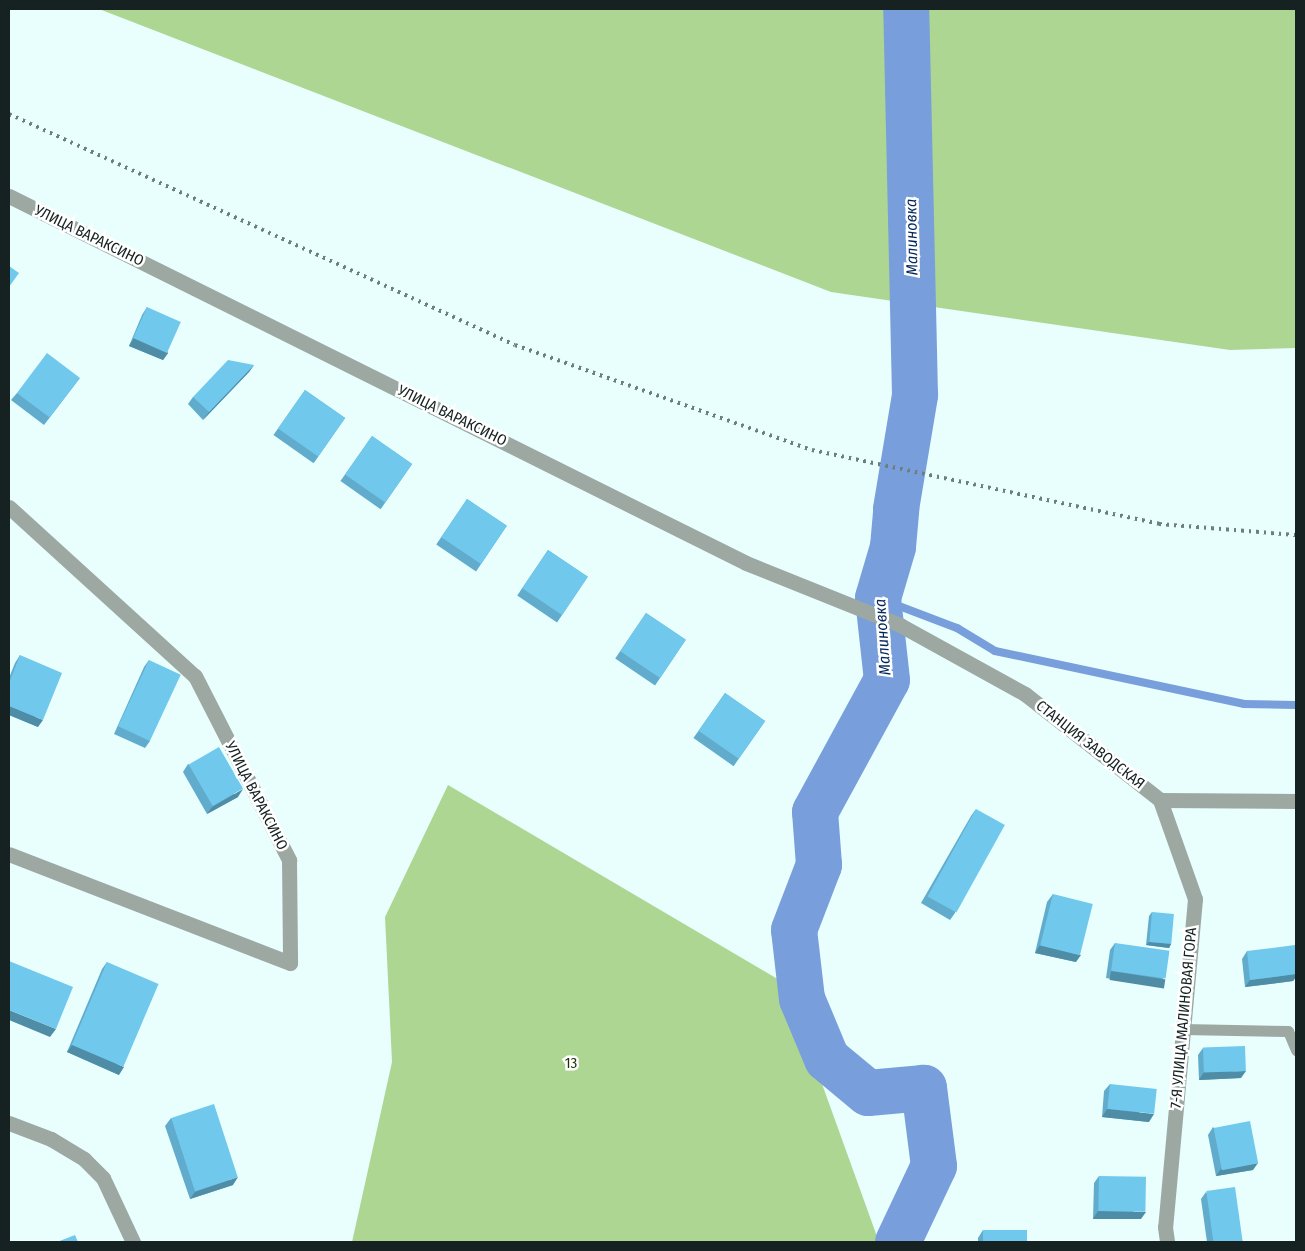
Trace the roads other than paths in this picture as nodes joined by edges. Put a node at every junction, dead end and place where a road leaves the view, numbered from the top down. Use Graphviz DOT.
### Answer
graph roads {
  1 [pos="9,196"];
  2 [pos="9,507"];
  3 [pos="900,625"];
  4 [pos="1160,800"];
  5 [pos="1296,801"];
  6 [pos="9,854"];
  7 [pos="1183,1029"];
  8 [pos="1296,1050"];
  9 [pos="9,1123"];
  10 [pos="133,1242"];
  11 [pos="1167,1242"];
  1 -- 3 [label="street, УЛИЦА ВАРАКСИНО"];
  2 -- 6 [label="street, УЛИЦА ВАРАКСИНО"];
  3 -- 4 [label="street, СТАНЦИЯ ЗАВОДСКАЯ"];
  4 -- 5 [label="street"];
  4 -- 7 [label="street, 7-Я УЛИЦА МАЛИНОВАЯ ГОРА"];
  7 -- 8 [label="lane"];
  7 -- 11 [label="street, 7-Я УЛИЦА МАЛИНОВАЯ ГОРА"];
  9 -- 10 [label="street"];
}
